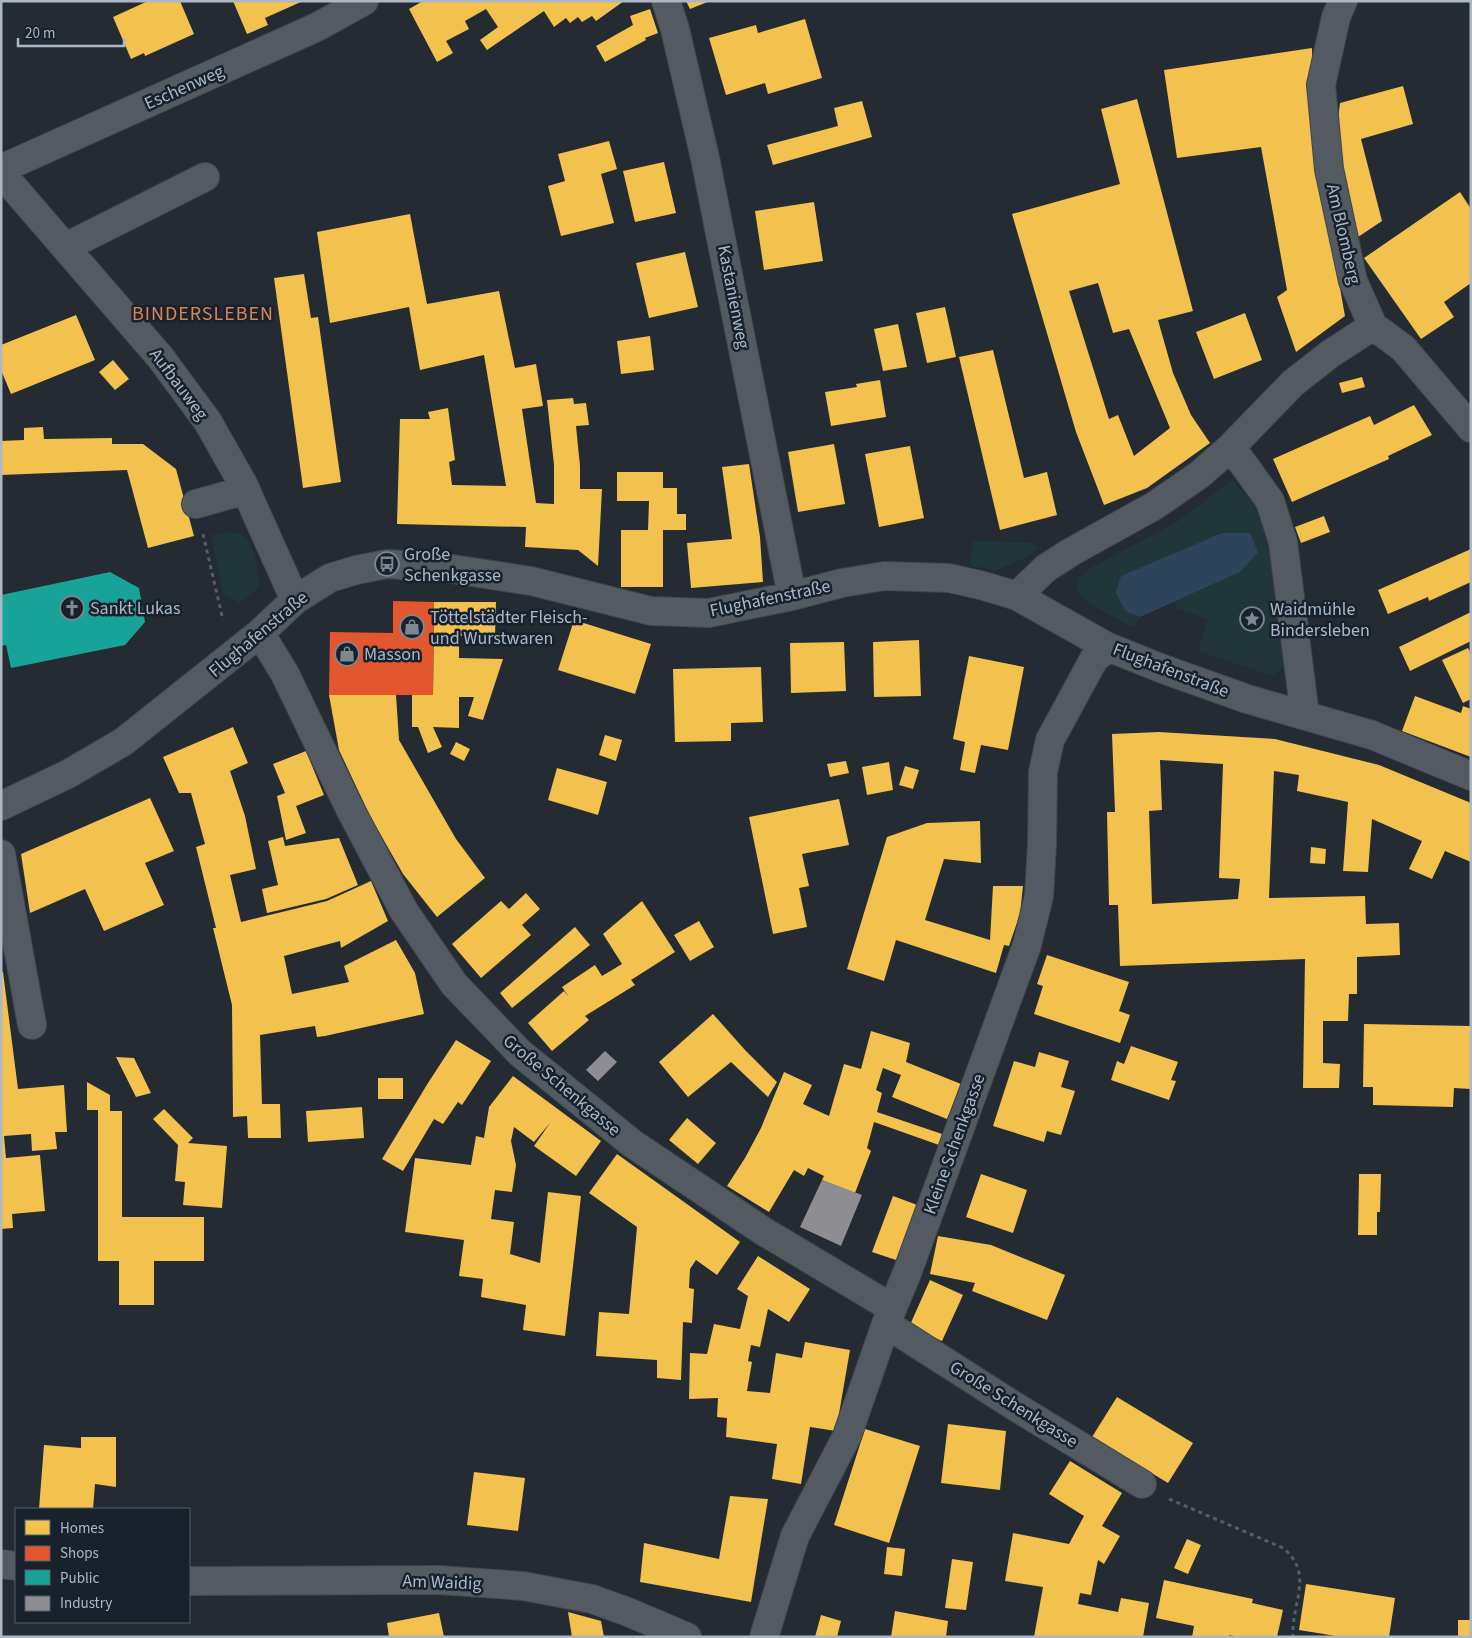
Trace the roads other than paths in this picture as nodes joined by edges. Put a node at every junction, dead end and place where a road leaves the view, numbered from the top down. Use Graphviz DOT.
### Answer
graph roads {
  1 [pos="364,1"];
  2 [pos="666,1"];
  3 [pos="1343,1"];
  4 [pos="1,171"];
  5 [pos="206,177"];
  6 [pos="66,247"];
  7 [pos="1374,326"];
  8 [pos="1471,428"];
  9 [pos="1230,447"];
  10 [pos="246,490"];
  11 [pos="196,504"];
  12 [pos="792,596"];
  13 [pos="1016,596"];
  14 [pos="295,600"];
  15 [pos="260,633"];
  16 [pos="1108,647"];
  17 [pos="1305,716"];
  18 [pos="1471,776"];
  19 [pos="1,806"];
  20 [pos="1,854"];
  21 [pos="32,1025"];
  22 [pos="889,1316"];
  23 [pos="1142,1484"];
  24 [pos="1,1564"];
  25 [pos="15,1566"];
  26 [pos="190,1581"];
  27 [pos="686,1637"];
  28 [pos="764,1637"];
  1 -- 4 [label="street, Eschenweg"];
  2 -- 12 [label="street, Kastanienweg"];
  3 -- 7 [label="street, Am Blomberg"];
  4 -- 6 [label="street, Aufbauweg"];
  5 -- 6 [label="street"];
  6 -- 10 [label="street, Aufbauweg"];
  7 -- 8 [label="street, Am Blomberg"];
  7 -- 9 [label="street"];
  9 -- 13 [label="street"];
  9 -- 17 [label="street"];
  10 -- 11 [label="street"];
  10 -- 14 [label="street, Aufbauweg"];
  12 -- 13 [label="street, Flughafenstraße"];
  12 -- 14 [label="street, Flughafenstraße"];
  13 -- 16 [label="street, Flughafenstraße"];
  14 -- 15 [label="street, Flughafenstraße"];
  15 -- 19 [label="street, Flughafenstraße"];
  15 -- 22 [label="street, Große Schenkgasse"];
  16 -- 17 [label="street, Flughafenstraße"];
  16 -- 22 [label="street, Kleine Schenkgasse"];
  17 -- 18 [label="street, Flughafenstraße"];
  20 -- 21 [label="street"];
  22 -- 23 [label="street, Große Schenkgasse"];
  22 -- 28 [label="street, Kleine Schenkgasse"];
  24 -- 25 [label="street"];
  26 -- 27 [label="street, Am Waidig"];
}
